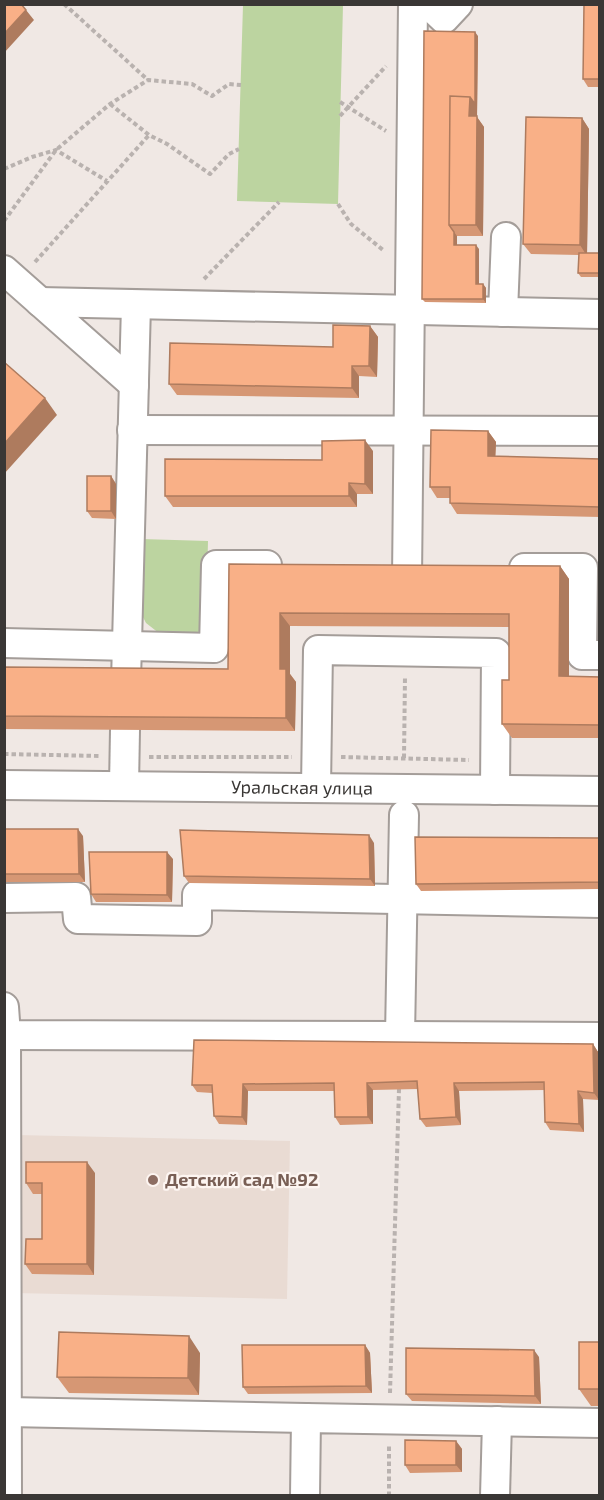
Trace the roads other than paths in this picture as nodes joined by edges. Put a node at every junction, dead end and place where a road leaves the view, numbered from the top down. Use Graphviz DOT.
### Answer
graph roads {
  1 [pos="413,4"];
  2 [pos="428,4"];
  3 [pos="458,4"];
  4 [pos="506,237"];
  5 [pos="9,283"];
  6 [pos="40,302"];
  7 [pos="135,305"];
  8 [pos="410,310"];
  9 [pos="503,312"];
  10 [pos="600,314"];
  11 [pos="134,385"];
  12 [pos="132,430"];
  13 [pos="408,431"];
  14 [pos="600,431"];
  15 [pos="287,566"];
  16 [pos="501,568"];
  17 [pos="407,570"];
  18 [pos="4,643"];
  19 [pos="127,646"];
  20 [pos="600,655"];
  21 [pos="126,681"];
  22 [pos="125,743"];
  23 [pos="4,785"];
  24 [pos="124,786"];
  25 [pos="316,788"];
  26 [pos="495,790"];
  27 [pos="600,791"];
  28 [pos="404,815"];
  29 [pos="4,898"];
  30 [pos="401,900"];
  31 [pos="600,903"];
  32 [pos="4,1007"];
  33 [pos="6,1035"];
  34 [pos="400,1036"];
  35 [pos="600,1037"];
  36 [pos="8,1412"];
  37 [pos="306,1418"];
  38 [pos="497,1421"];
  39 [pos="600,1423"];
  40 [pos="8,1496"];
  41 [pos="305,1496"];
  42 [pos="495,1496"];
  1 -- 8 [label="street"];
  2 -- 3 [label="street"];
  4 -- 9 [label="street"];
  5 -- 6 [label="street"];
  6 -- 7 [label="street"];
  6 -- 11 [label="street"];
  7 -- 8 [label="street"];
  7 -- 11 [label="street"];
  8 -- 9 [label="street"];
  8 -- 13 [label="street"];
  9 -- 10 [label="street"];
  11 -- 12 [label="street"];
  12 -- 13 [label="street"];
  12 -- 19 [label="street"];
  13 -- 14 [label="street"];
  13 -- 17 [label="street"];
  15 -- 19 [label="street"];
  16 -- 20 [label="street"];
  18 -- 19 [label="street"];
  19 -- 21 [label="street"];
  22 -- 24 [label="street"];
  23 -- 24 [label="street, Уральская улица"];
  24 -- 25 [label="street, Уральская улица"];
  25 -- 26 [label="street, Уральская улица"];
  25 -- 26 [label="street"];
  26 -- 27 [label="street, Уральская улица"];
  28 -- 30 [label="street"];
  29 -- 30 [label="street"];
  30 -- 31 [label="street"];
  30 -- 34 [label="street"];
  32 -- 33 [label="street"];
  33 -- 34 [label="street"];
  33 -- 36 [label="street"];
  34 -- 35 [label="street"];
  36 -- 37 [label="street"];
  36 -- 40 [label="street"];
  37 -- 38 [label="street"];
  37 -- 41 [label="street"];
  38 -- 39 [label="street"];
  38 -- 42 [label="street"];
}
